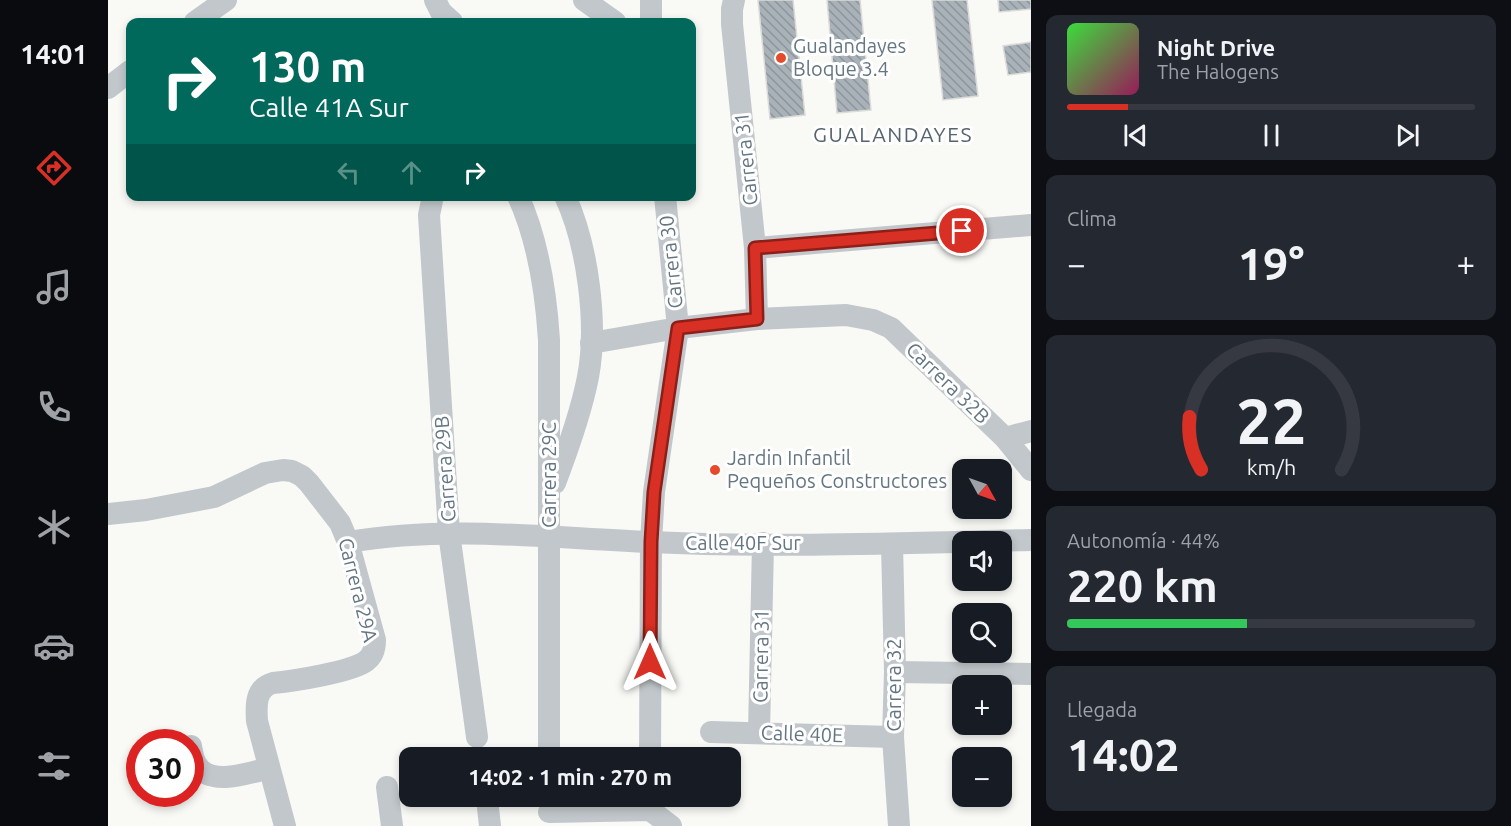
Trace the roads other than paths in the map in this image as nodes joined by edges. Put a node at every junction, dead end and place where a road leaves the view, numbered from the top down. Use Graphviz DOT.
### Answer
graph roads {
  1 [pos="435,0"];
  2 [pos="584,0"];
  3 [pos="651,0"];
  4 [pos="734,0"];
  5 [pos="215,3"];
  6 [pos="199,18"];
  7 [pos="448,18"];
  8 [pos="609,18"];
  9 [pos="651,18"];
  10 [pos="126,74"];
  11 [pos="108,88"];
  12 [pos="431,201"];
  13 [pos="520,201"];
  14 [pos="567,201"];
  15 [pos="665,201"];
  16 [pos="1031,225"];
  17 [pos="755,248"];
  18 [pos="757,319"];
  19 [pos="678,328"];
  20 [pos="591,343"];
  21 [pos="1031,431"];
  22 [pos="1005,438"];
  23 [pos="1031,470"];
  24 [pos="550,495"];
  25 [pos="108,514"];
  26 [pos="449,533"];
  27 [pos="549,535"];
  28 [pos="1031,540"];
  29 [pos="348,542"];
  30 [pos="651,542"];
  31 [pos="763,543"];
  32 [pos="892,543"];
  33 [pos="895,672"];
  34 [pos="1031,674"];
  35 [pos="711,732"];
  36 [pos="759,733"];
  37 [pos="477,737"];
  38 [pos="893,737"];
  39 [pos="549,747"];
  40 [pos="650,747"];
  41 [pos="269,768"];
  42 [pos="204,772"];
  43 [pos="387,787"];
  44 [pos="600,807"];
  45 [pos="654,807"];
  46 [pos="549,811"];
  47 [pos="285,826"];
  48 [pos="392,826"];
  49 [pos="671,826"];
  50 [pos="899,826"];
  1 -- 7 [label="street"];
  2 -- 8 [label="street"];
  3 -- 9 [label="street"];
  4 -- 17 [label="street, Carrera 31"];
  5 -- 6 [label="street"];
  10 -- 11 [label="street"];
  12 -- 26 [label="street, Carrera 29B"];
  13 -- 24 [label="street, Carrera 29C"];
  14 -- 20 [label="street"];
  15 -- 19 [label="street, Carrera 30"];
  16 -- 17 [label="street"];
  17 -- 18 [label="street, Carrera 31"];
  18 -- 19 [label="street"];
  18 -- 22 [label="street, Carrera 32B"];
  19 -- 20 [label="street"];
  19 -- 30 [label="street, Carrera 30"];
  20 -- 24 [label="street"];
  21 -- 22 [label="street, Carrera 32B"];
  22 -- 23 [label="street, Carrera 32B"];
  24 -- 27 [label="street, Carrera 29C"];
  25 -- 29 [label="street, Carrera 29A"];
  26 -- 27 [label="street, Calle 40F Sur"];
  26 -- 29 [label="street, Calle 40F Sur"];
  26 -- 37 [label="street, Carrera 29B"];
  27 -- 30 [label="street, Calle 40F Sur"];
  27 -- 39 [label="street, Carrera 29C"];
  28 -- 32 [label="street, Calle 40F Sur"];
  29 -- 41 [label="street, Carrera 29A"];
  30 -- 31 [label="street, Calle 40F Sur"];
  30 -- 40 [label="street, Carrera 30"];
  31 -- 32 [label="street, Calle 40F Sur"];
  31 -- 36 [label="street, Carrera 31"];
  32 -- 33 [label="street, Carrera 32"];
  33 -- 34 [label="street"];
  33 -- 38 [label="street, Carrera 32"];
  35 -- 36 [label="street, Calle 40E"];
  36 -- 38 [label="street, Calle 40E"];
  38 -- 50 [label="street, Carrera 32"];
  41 -- 42 [label="street"];
  41 -- 47 [label="street"];
  43 -- 48 [label="street"];
  44 -- 46 [label="street"];
  45 -- 49 [label="street"];
}
